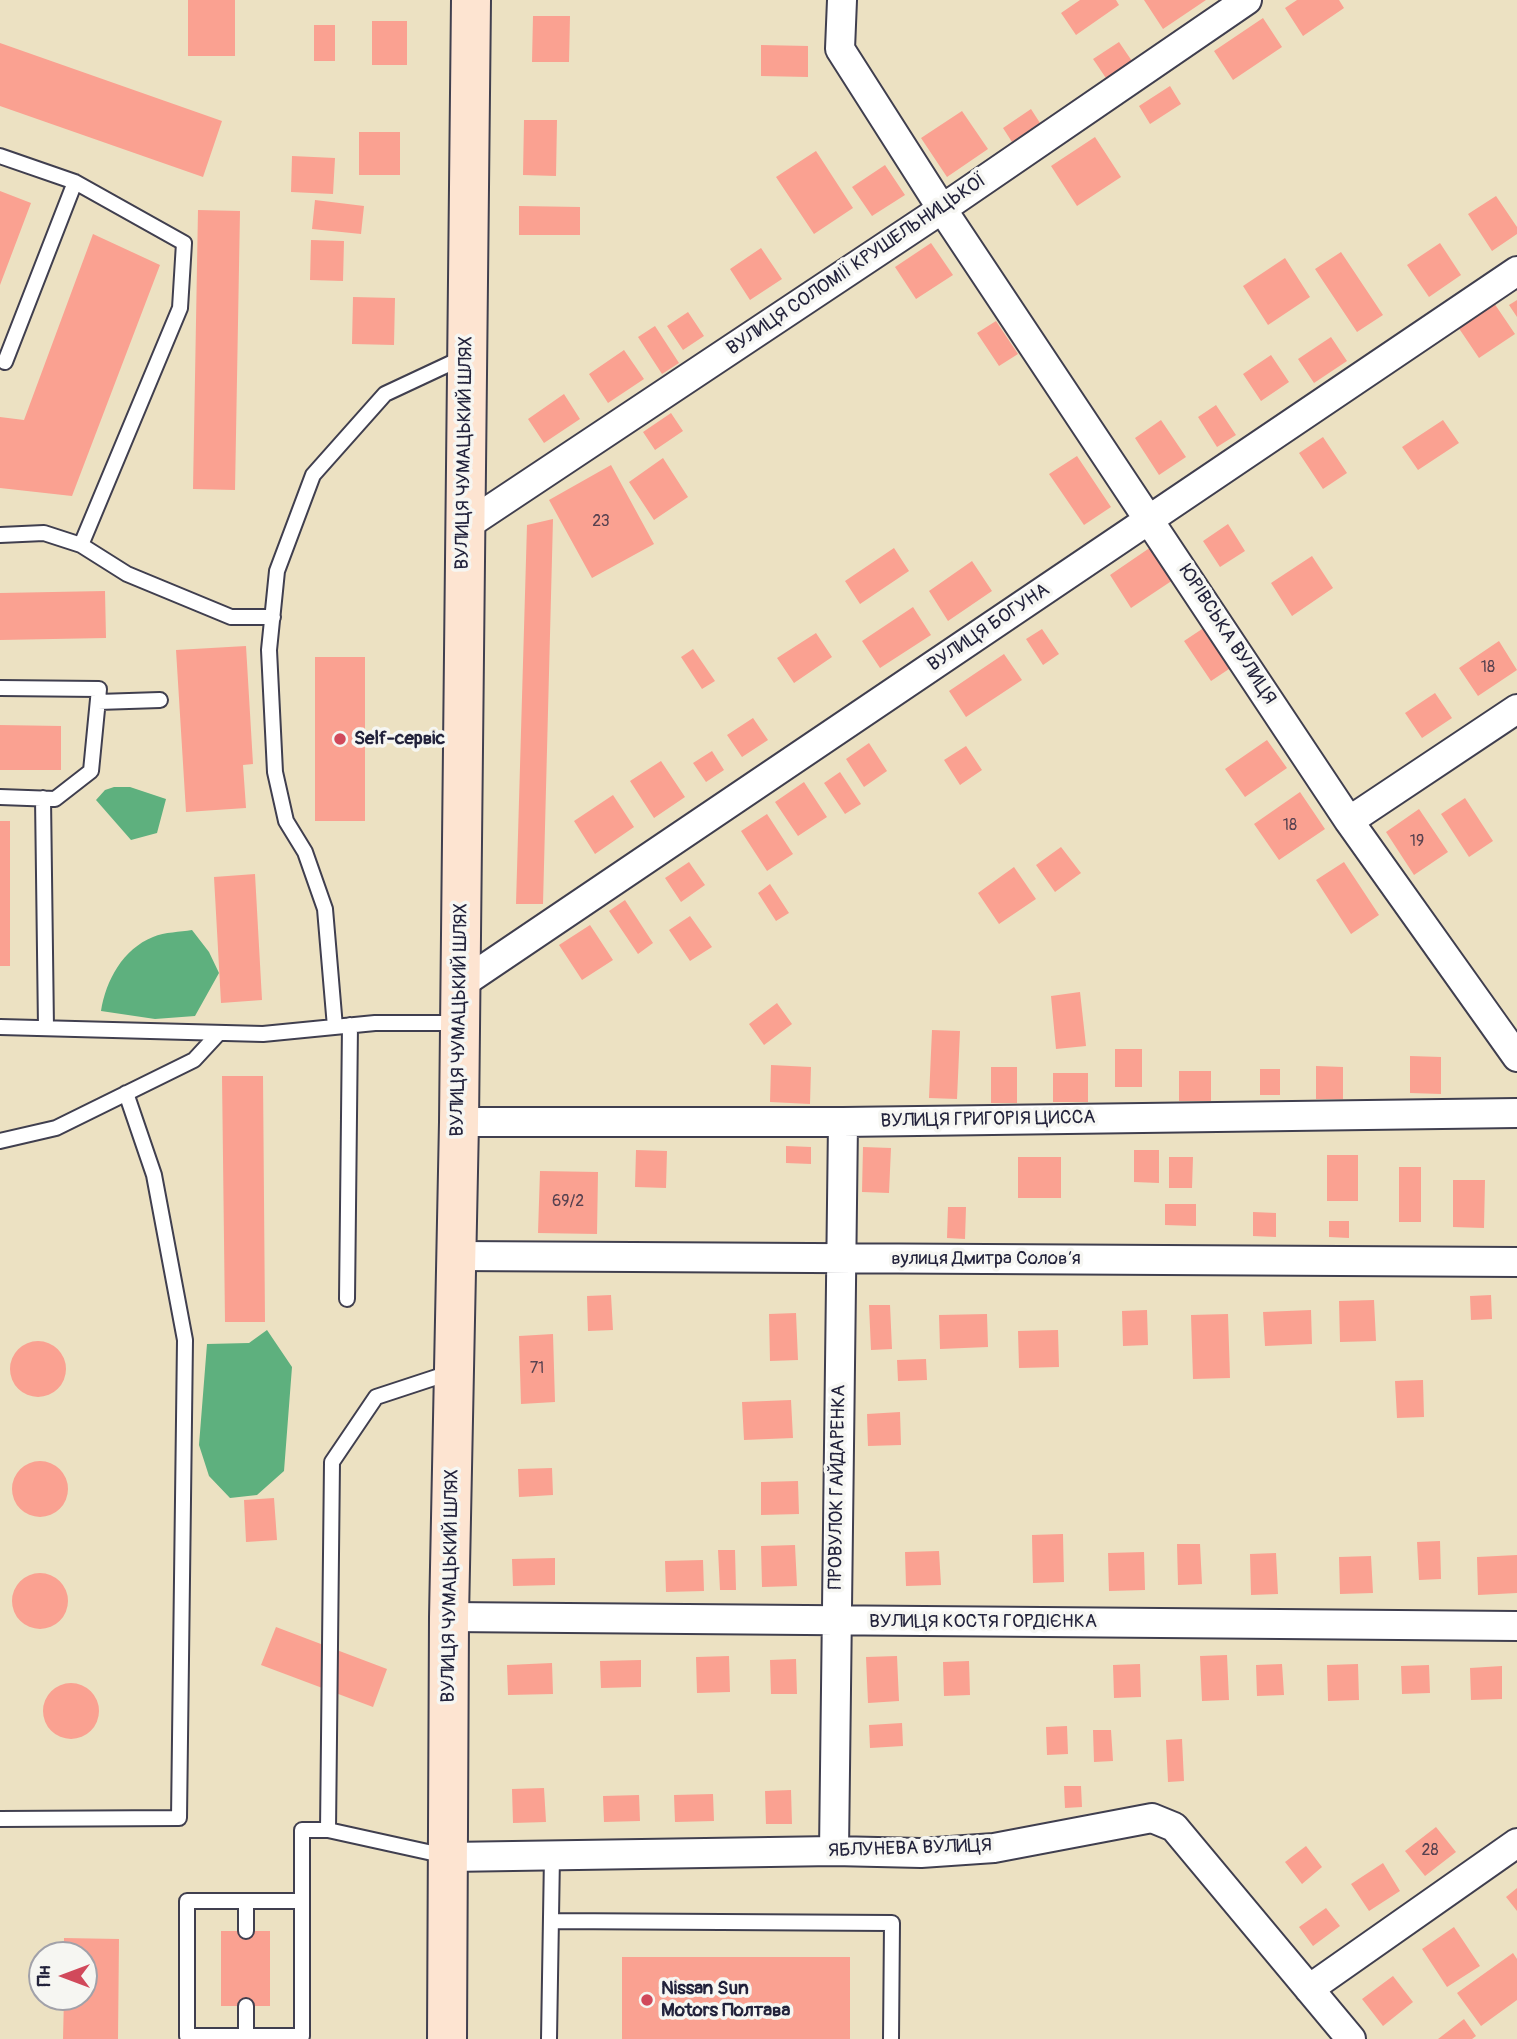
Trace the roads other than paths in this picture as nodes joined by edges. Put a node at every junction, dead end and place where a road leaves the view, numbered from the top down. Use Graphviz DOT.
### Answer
graph roads {
  1 [pos="471,0"];
  2 [pos="842,0"];
  3 [pos="1247,0"];
  4 [pos="0,156"];
  5 [pos="75,182"];
  6 [pos="942,209"];
  7 [pos="1517,271"];
  8 [pos="466,356"];
  9 [pos="5,362"];
  10 [pos="1150,519"];
  11 [pos="464,527"];
  12 [pos="0,534"];
  13 [pos="81,545"];
  14 [pos="273,617"];
  15 [pos="0,688"];
  16 [pos="160,700"];
  17 [pos="98,702"];
  18 [pos="1517,709"];
  19 [pos="0,797"];
  20 [pos="43,798"];
  21 [pos="1349,821"];
  22 [pos="460,985"];
  23 [pos="460,1023"];
  24 [pos="343,1026"];
  25 [pos="0,1027"];
  26 [pos="46,1028"];
  27 [pos="219,1033"];
  28 [pos="1517,1057"];
  29 [pos="127,1093"];
  30 [pos="1517,1113"];
  31 [pos="459,1122"];
  32 [pos="843,1122"];
  33 [pos="0,1141"];
  34 [pos="456,1256"];
  35 [pos="841,1258"];
  36 [pos="1517,1262"];
  37 [pos="347,1299"];
  38 [pos="454,1371"];
  39 [pos="449,1617"];
  40 [pos="837,1621"];
  41 [pos="1517,1626"];
  42 [pos="0,1819"];
  43 [pos="328,1830"];
  44 [pos="1517,1843"];
  45 [pos="834,1851"];
  46 [pos="552,1856"];
  47 [pos="449,1857"];
  48 [pos="246,1902"];
  49 [pos="302,1902"];
  50 [pos="551,1921"];
  51 [pos="246,1931"];
  52 [pos="1309,1990"];
  53 [pos="246,2006"];
  54 [pos="246,2036"];
  55 [pos="447,2039"];
  56 [pos="549,2039"];
  57 [pos="891,2039"];
  58 [pos="1351,2039"];
  1 -- 8 [label="main road, ВУЛИЦЯ ЧУМАЦЬКИЙ ШЛЯХ"];
  2 -- 6 [label="street, ЮРІВСЬКА ВУЛИЦЯ"];
  3 -- 6 [label="street, ВУЛИЦЯ СОЛОМІЇ КРУШЕЛЬНИЦЬКОЇ"];
  4 -- 5 [label="lane"];
  5 -- 9 [label="lane"];
  5 -- 13 [label="lane"];
  6 -- 10 [label="street, ЮРІВСЬКА ВУЛИЦЯ"];
  6 -- 11 [label="street, ВУЛИЦЯ СОЛОМІЇ КРУШЕЛЬНИЦЬКОЇ"];
  7 -- 10 [label="street, ВУЛИЦЯ БОГУНА"];
  8 -- 11 [label="main road, ВУЛИЦЯ ЧУМАЦЬКИЙ ШЛЯХ"];
  8 -- 14 [label="lane"];
  10 -- 21 [label="street, ЮРІВСЬКА ВУЛИЦЯ"];
  10 -- 22 [label="street, ВУЛИЦЯ БОГУНА"];
  11 -- 22 [label="main road, ВУЛИЦЯ ЧУМАЦЬКИЙ ШЛЯХ"];
  12 -- 13 [label="lane"];
  13 -- 14 [label="lane"];
  14 -- 24 [label="lane"];
  15 -- 17 [label="lane"];
  16 -- 17 [label="lane"];
  17 -- 20 [label="lane"];
  18 -- 21 [label="street"];
  19 -- 20 [label="lane"];
  20 -- 26 [label="lane"];
  21 -- 28 [label="street, ЮРІВСЬКА ВУЛИЦЯ"];
  22 -- 23 [label="main road, ВУЛИЦЯ ЧУМАЦЬКИЙ ШЛЯХ"];
  23 -- 24 [label="lane"];
  23 -- 31 [label="main road, ВУЛИЦЯ ЧУМАЦЬКИЙ ШЛЯХ"];
  24 -- 27 [label="lane"];
  24 -- 37 [label="lane"];
  25 -- 26 [label="lane"];
  26 -- 27 [label="lane"];
  27 -- 29 [label="lane"];
  29 -- 33 [label="lane"];
  29 -- 42 [label="lane"];
  30 -- 32 [label="street, ВУЛИЦЯ ГРИГОРІЯ ЦИССА"];
  31 -- 32 [label="street, ВУЛИЦЯ ГРИГОРІЯ ЦИССА"];
  31 -- 34 [label="main road, ВУЛИЦЯ ЧУМАЦЬКИЙ ШЛЯХ"];
  32 -- 35 [label="street, ПРОВУЛОК ГАЙДАРЕНКА"];
  34 -- 35 [label="street, вулиця Дмитра Соловʼя"];
  34 -- 38 [label="main road, ВУЛИЦЯ ЧУМАЦЬКИЙ ШЛЯХ"];
  35 -- 36 [label="street, вулиця Дмитра Соловʼя"];
  35 -- 40 [label="street, ПРОВУЛОК ГАЙДАРЕНКА"];
  38 -- 39 [label="main road, ВУЛИЦЯ ЧУМАЦЬКИЙ ШЛЯХ"];
  38 -- 43 [label="lane"];
  39 -- 40 [label="street, ВУЛИЦЯ КОСТЯ ГОРДІЄНКА"];
  39 -- 47 [label="main road, ВУЛИЦЯ ЧУМАЦЬКИЙ ШЛЯХ"];
  40 -- 41 [label="street, ВУЛИЦЯ КОСТЯ ГОРДІЄНКА"];
  40 -- 45 [label="street, ПРОВУЛОК ГАЙДАРЕНКА"];
  43 -- 47 [label="lane"];
  43 -- 49 [label="lane"];
  44 -- 52 [label="street"];
  45 -- 46 [label="street, ЯБЛУНЕВА ВУЛИЦЯ"];
  45 -- 52 [label="street, ЯБЛУНЕВА ВУЛИЦЯ"];
  46 -- 47 [label="street, ЯБЛУНЕВА ВУЛИЦЯ"];
  46 -- 50 [label="lane"];
  47 -- 55 [label="main road, ВУЛИЦЯ ЧУМАЦЬКИЙ ШЛЯХ"];
  48 -- 49 [label="lane"];
  48 -- 51 [label="lane"];
  48 -- 54 [label="lane"];
  49 -- 54 [label="lane"];
  50 -- 56 [label="lane"];
  50 -- 57 [label="lane"];
  52 -- 58 [label="street, ЯБЛУНЕВА ВУЛИЦЯ"];
  53 -- 54 [label="lane"];
}
